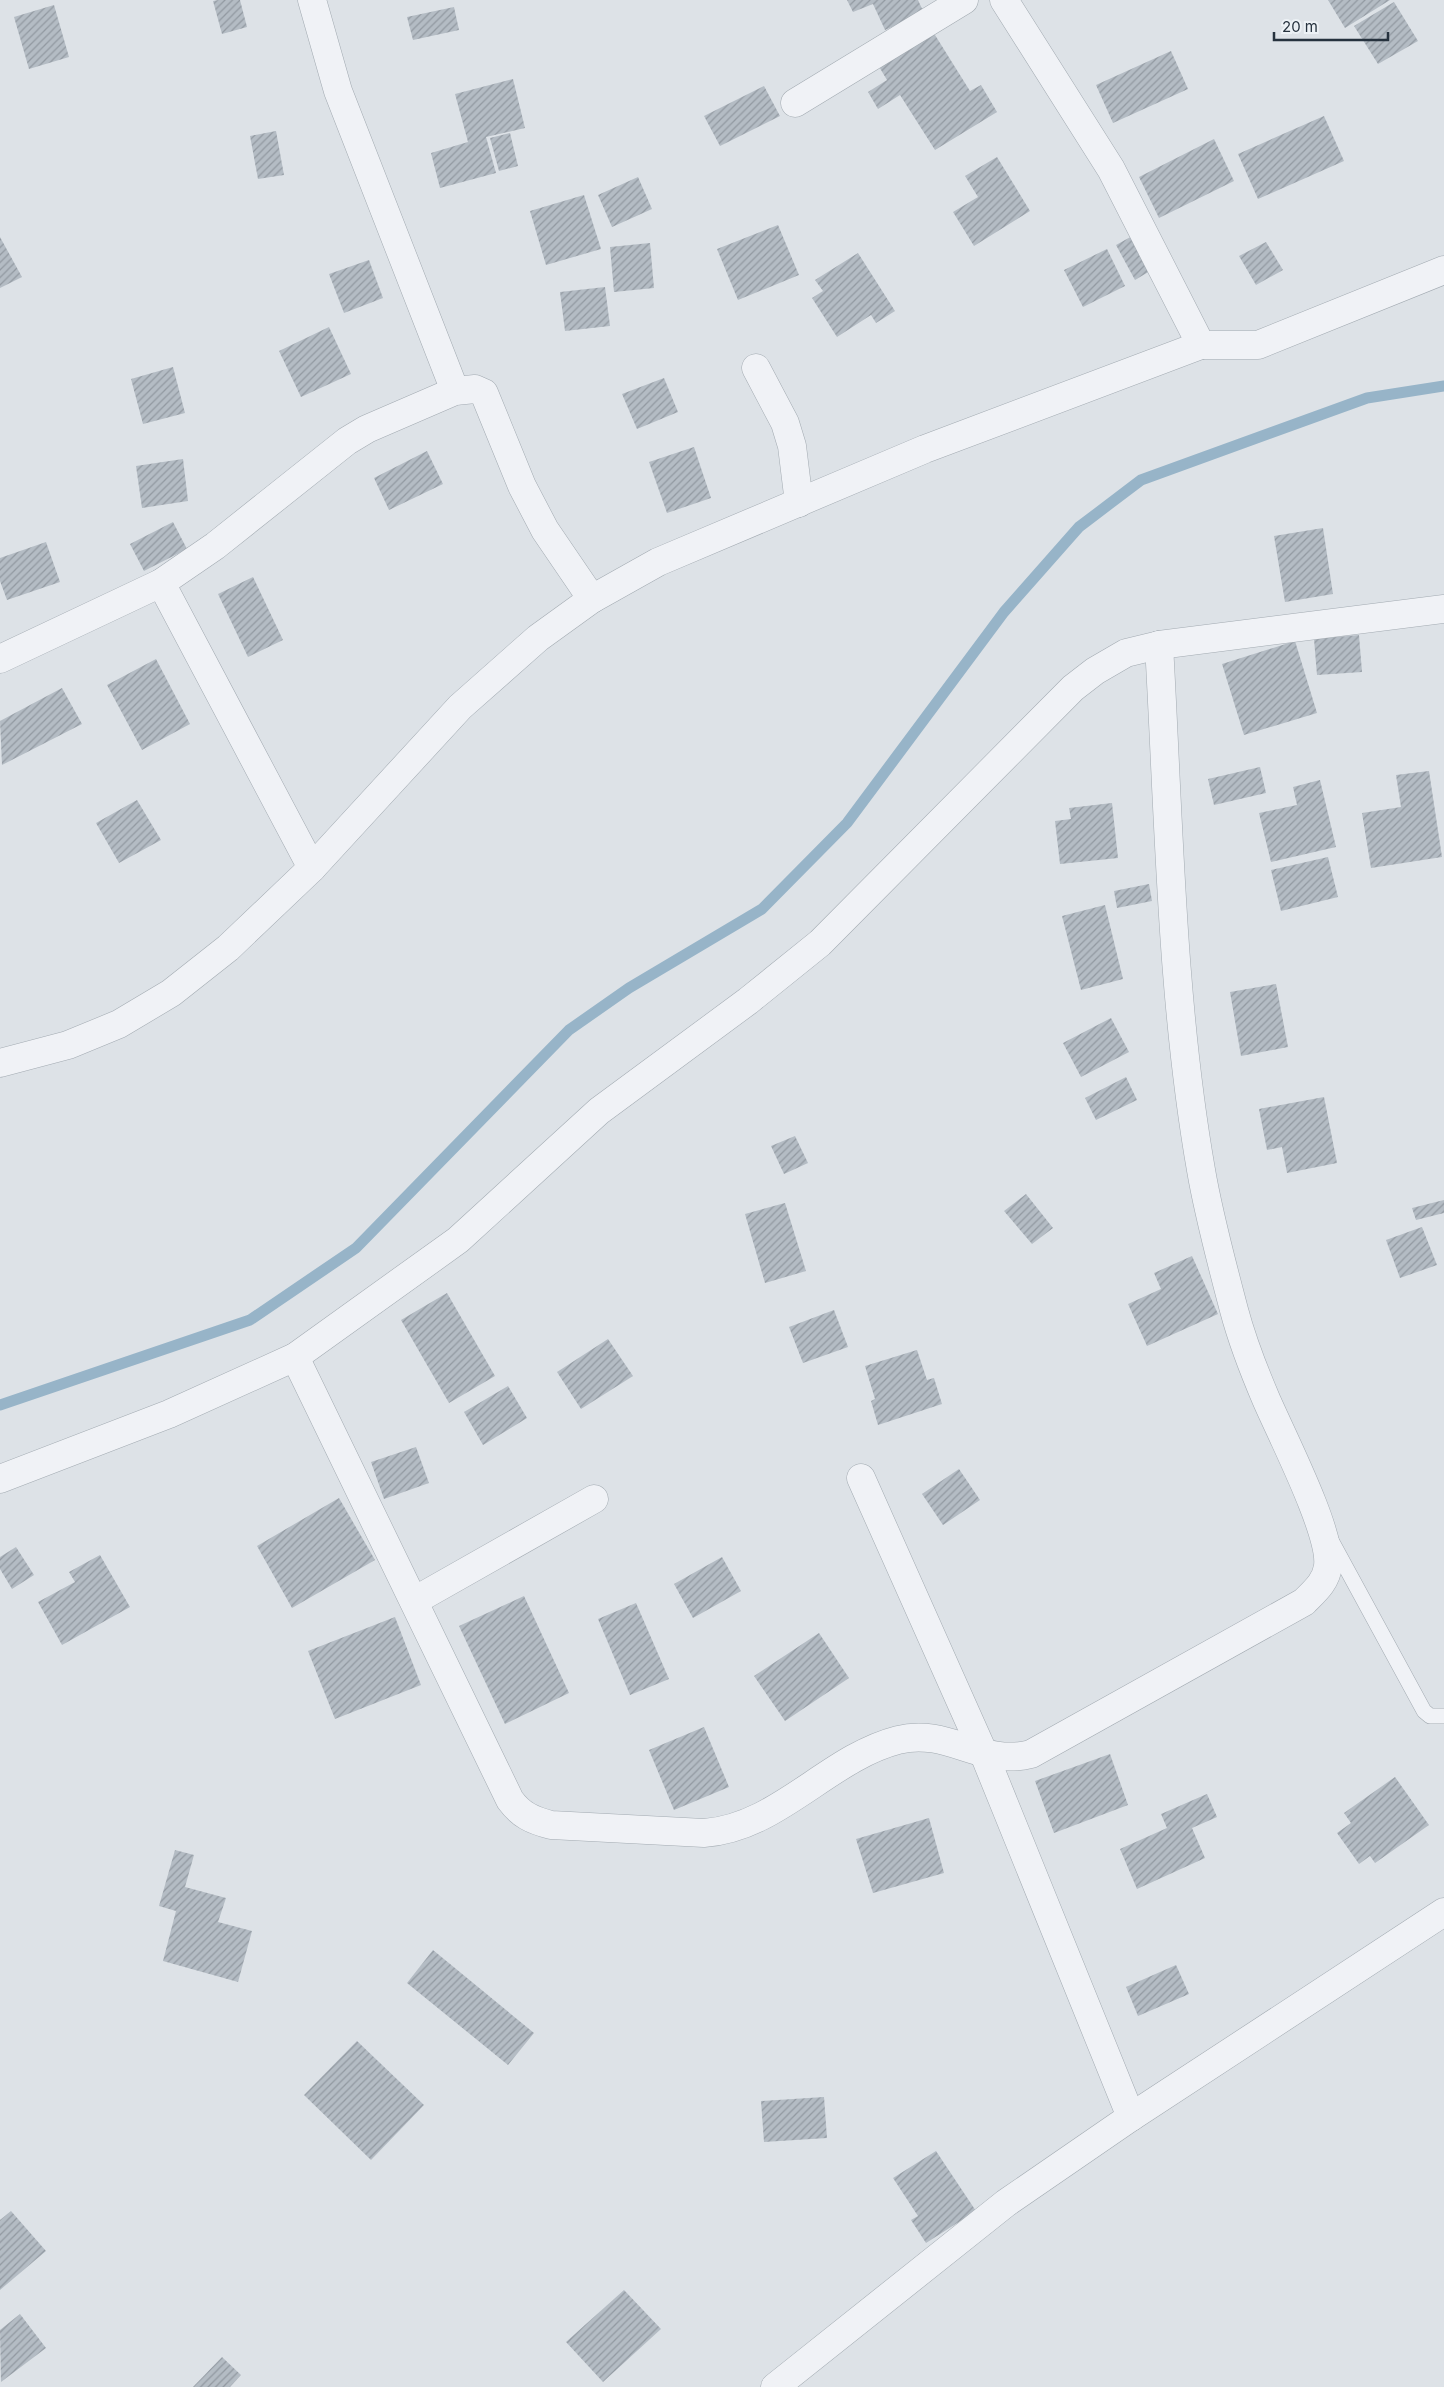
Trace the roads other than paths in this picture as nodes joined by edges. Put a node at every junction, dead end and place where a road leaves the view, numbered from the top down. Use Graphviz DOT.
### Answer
graph roads {
  1 [pos="312,0"];
  2 [pos="964,0"];
  3 [pos="1004,0"];
  4 [pos="795,103"];
  5 [pos="1444,270"];
  6 [pos="1202,345"];
  7 [pos="756,368"];
  8 [pos="455,391"];
  9 [pos="798,503"];
  10 [pos="161,583"];
  11 [pos="592,599"];
  12 [pos="1444,609"];
  13 [pos="1158,645"];
  14 [pos="0,659"];
  15 [pos="312,868"];
  16 [pos="0,1064"];
  17 [pos="295,1357"];
  18 [pos="861,1478"];
  19 [pos="0,1479"];
  20 [pos="594,1500"];
  21 [pos="1316,1512"];
  22 [pos="414,1601"];
  23 [pos="1444,1716"];
  24 [pos="984,1754"];
  25 [pos="1444,1912"];
  26 [pos="1131,2117"];
  27 [pos="775,2387"];
  1 -- 8 [label="street"];
  2 -- 4 [label="street"];
  3 -- 6 [label="street"];
  5 -- 6 [label="street"];
  6 -- 9 [label="street"];
  7 -- 9 [label="street"];
  8 -- 10 [label="street"];
  8 -- 11 [label="street"];
  9 -- 11 [label="street"];
  10 -- 14 [label="street"];
  10 -- 15 [label="street"];
  11 -- 15 [label="street"];
  12 -- 13 [label="street"];
  13 -- 17 [label="street"];
  13 -- 21 [label="street"];
  15 -- 16 [label="street"];
  17 -- 19 [label="street"];
  17 -- 22 [label="street"];
  18 -- 24 [label="street"];
  20 -- 22 [label="street"];
  21 -- 23 [label="lane"];
  21 -- 24 [label="street"];
  22 -- 24 [label="street"];
  24 -- 26 [label="street"];
  25 -- 26 [label="street"];
  26 -- 27 [label="street"];
}
